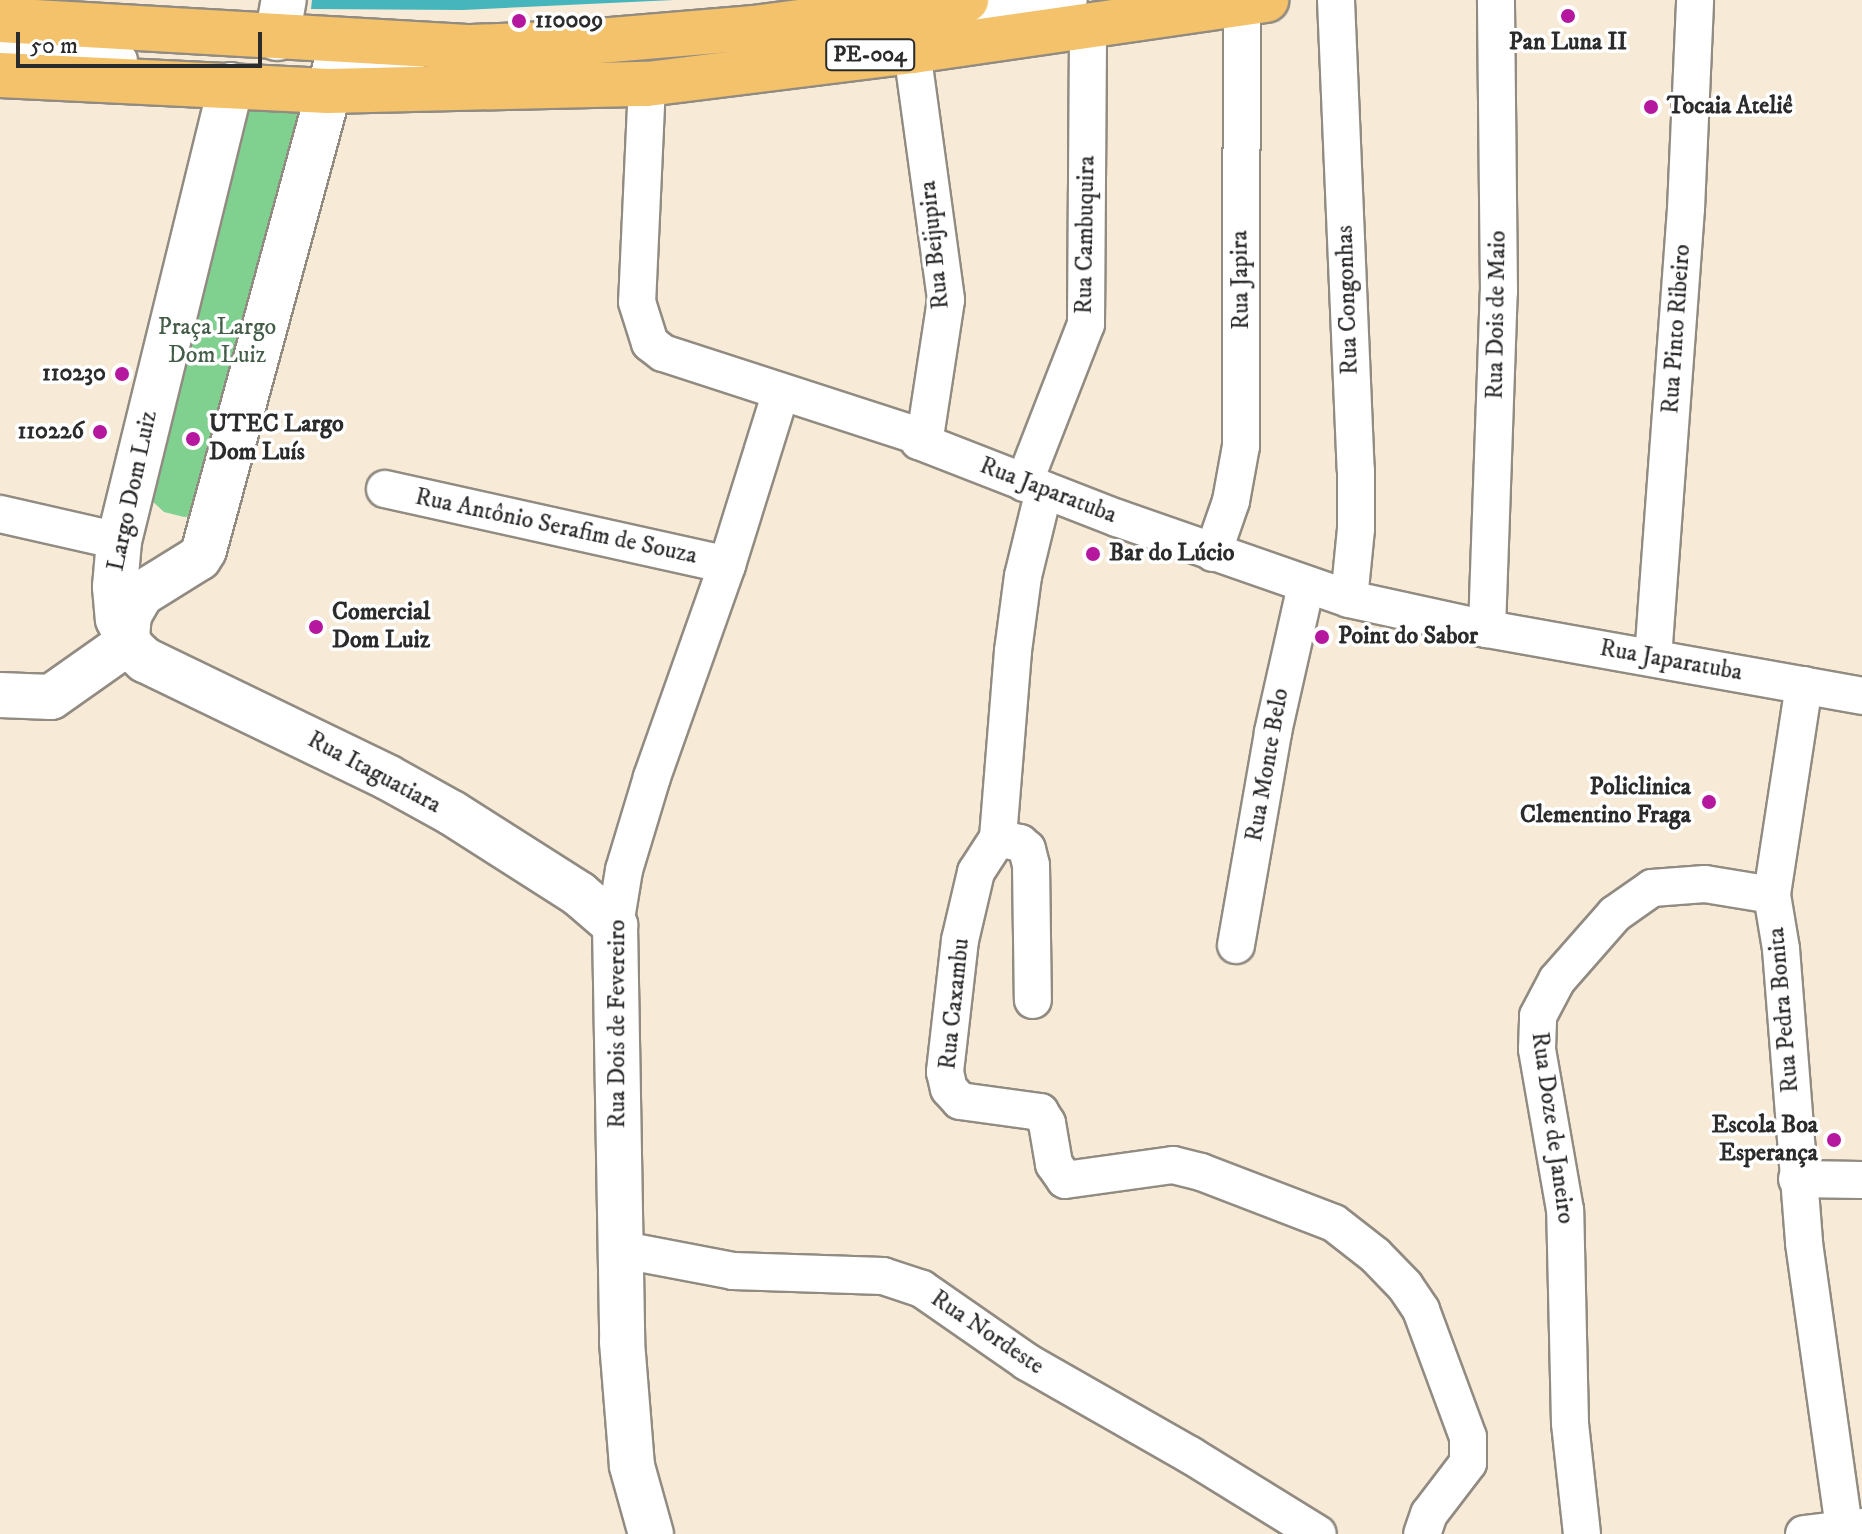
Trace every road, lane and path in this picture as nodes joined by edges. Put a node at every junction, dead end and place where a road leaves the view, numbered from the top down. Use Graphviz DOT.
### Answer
graph roads {
  1 [pos="966,0"];
  2 [pos="1143,0"];
  3 [pos="1336,0"];
  4 [pos="1496,0"];
  5 [pos="1695,0"];
  6 [pos="1254,2"];
  7 [pos="1080,12"];
  8 [pos="280,19"];
  9 [pos="0,20"];
  10 [pos="0,34"];
  11 [pos="342,42"];
  12 [pos="912,51"];
  13 [pos="0,52"];
  14 [pos="0,75"];
  15 [pos="647,84"];
  16 [pos="231,85"];
  17 [pos="328,91"];
  18 [pos="781,392"];
  19 [pos="925,438"];
  20 [pos="1034,487"];
  21 [pos="385,489"];
  22 [pos="0,514"];
  23 [pos="119,541"];
  24 [pos="1213,553"];
  25 [pos="199,558"];
  26 [pos="727,565"];
  27 [pos="1306,586"];
  28 [pos="1349,599"];
  29 [pos="1487,629"];
  30 [pos="128,640"];
  31 [pos="1653,658"];
  32 [pos="1804,685"];
  33 [pos="0,695"];
  34 [pos="1862,696"];
  35 [pos="998,838"];
  36 [pos="1772,895"];
  37 [pos="615,925"];
  38 [pos="1236,945"];
  39 [pos="1033,1000"];
  40 [pos="1797,1179"];
  41 [pos="1862,1180"];
  42 [pos="618,1249"];
  43 [pos="1853,1527"];
  44 [pos="651,1534"];
  45 [pos="1318,1534"];
  46 [pos="1422,1534"];
  47 [pos="1582,1534"];
  48 [pos="1804,1534"];
  1 -- 11 [label="main road, PE-004"];
  2 -- 7 [label="street"];
  3 -- 28 [label="street, Rua Congonhas"];
  4 -- 29 [label="street, Rua Dois de Maio"];
  5 -- 31 [label="street, Rua Pinto Ribeiro"];
  6 -- 7 [label="main road, PE-004"];
  6 -- 24 [label="street, Rua Japira"];
  7 -- 12 [label="main road, PE-004"];
  7 -- 20 [label="street, Rua Cambuquira"];
  8 -- 9 [label="main road, PE-004"];
  8 -- 11 [label="main road, PE-004"];
  10 -- 13 [label="street"];
  11 -- 17 [label="street"];
  12 -- 15 [label="main road, PE-004"];
  12 -- 19 [label="street, Rua Beijupira"];
  14 -- 16 [label="main road, PE-004"];
  15 -- 17 [label="main road, PE-004"];
  15 -- 18 [label="street, Rua Japaratuba"];
  16 -- 17 [label="main road, PE-004"];
  16 -- 23 [label="street, Largo Dom Luiz"];
  17 -- 25 [label="street"];
  18 -- 19 [label="street, Rua Japaratuba"];
  18 -- 26 [label="street, Rua Dois de Fevereiro"];
  19 -- 20 [label="street, Rua Japaratuba"];
  20 -- 24 [label="street, Rua Japaratuba"];
  20 -- 35 [label="street, Rua Caxambu"];
  21 -- 26 [label="street, Rua Antônio Serafim de Souza"];
  22 -- 23 [label="street"];
  23 -- 25 [label="street"];
  23 -- 30 [label="street, Largo Dom Luiz"];
  24 -- 27 [label="street, Rua Japaratuba"];
  25 -- 30 [label="street, Largo Dom Luiz"];
  26 -- 37 [label="street, Rua Dois de Fevereiro"];
  27 -- 28 [label="street, Rua Japaratuba"];
  27 -- 38 [label="street, Rua Monte Belo"];
  28 -- 29 [label="street, Rua Japaratuba"];
  29 -- 31 [label="street, Rua Japaratuba"];
  30 -- 33 [label="street"];
  30 -- 37 [label="street, Rua Itaguatiara"];
  31 -- 32 [label="street, Rua Japaratuba"];
  32 -- 34 [label="street, Rua Japaratuba"];
  32 -- 36 [label="street, Rua Pedra Bonita"];
  35 -- 39 [label="street"];
  35 -- 46 [label="street, Rua Caxambu"];
  36 -- 40 [label="street, Rua Pedra Bonita"];
  36 -- 47 [label="street, Rua Doze de Janeiro"];
  37 -- 42 [label="street, Rua Dois de Fevereiro"];
  40 -- 41 [label="street"];
  40 -- 43 [label="street, Rua Pedra Bonita"];
  42 -- 44 [label="street, Rua Dois de Fevereiro"];
  42 -- 45 [label="street, Rua Nordeste"];
  43 -- 48 [label="street"];
}
